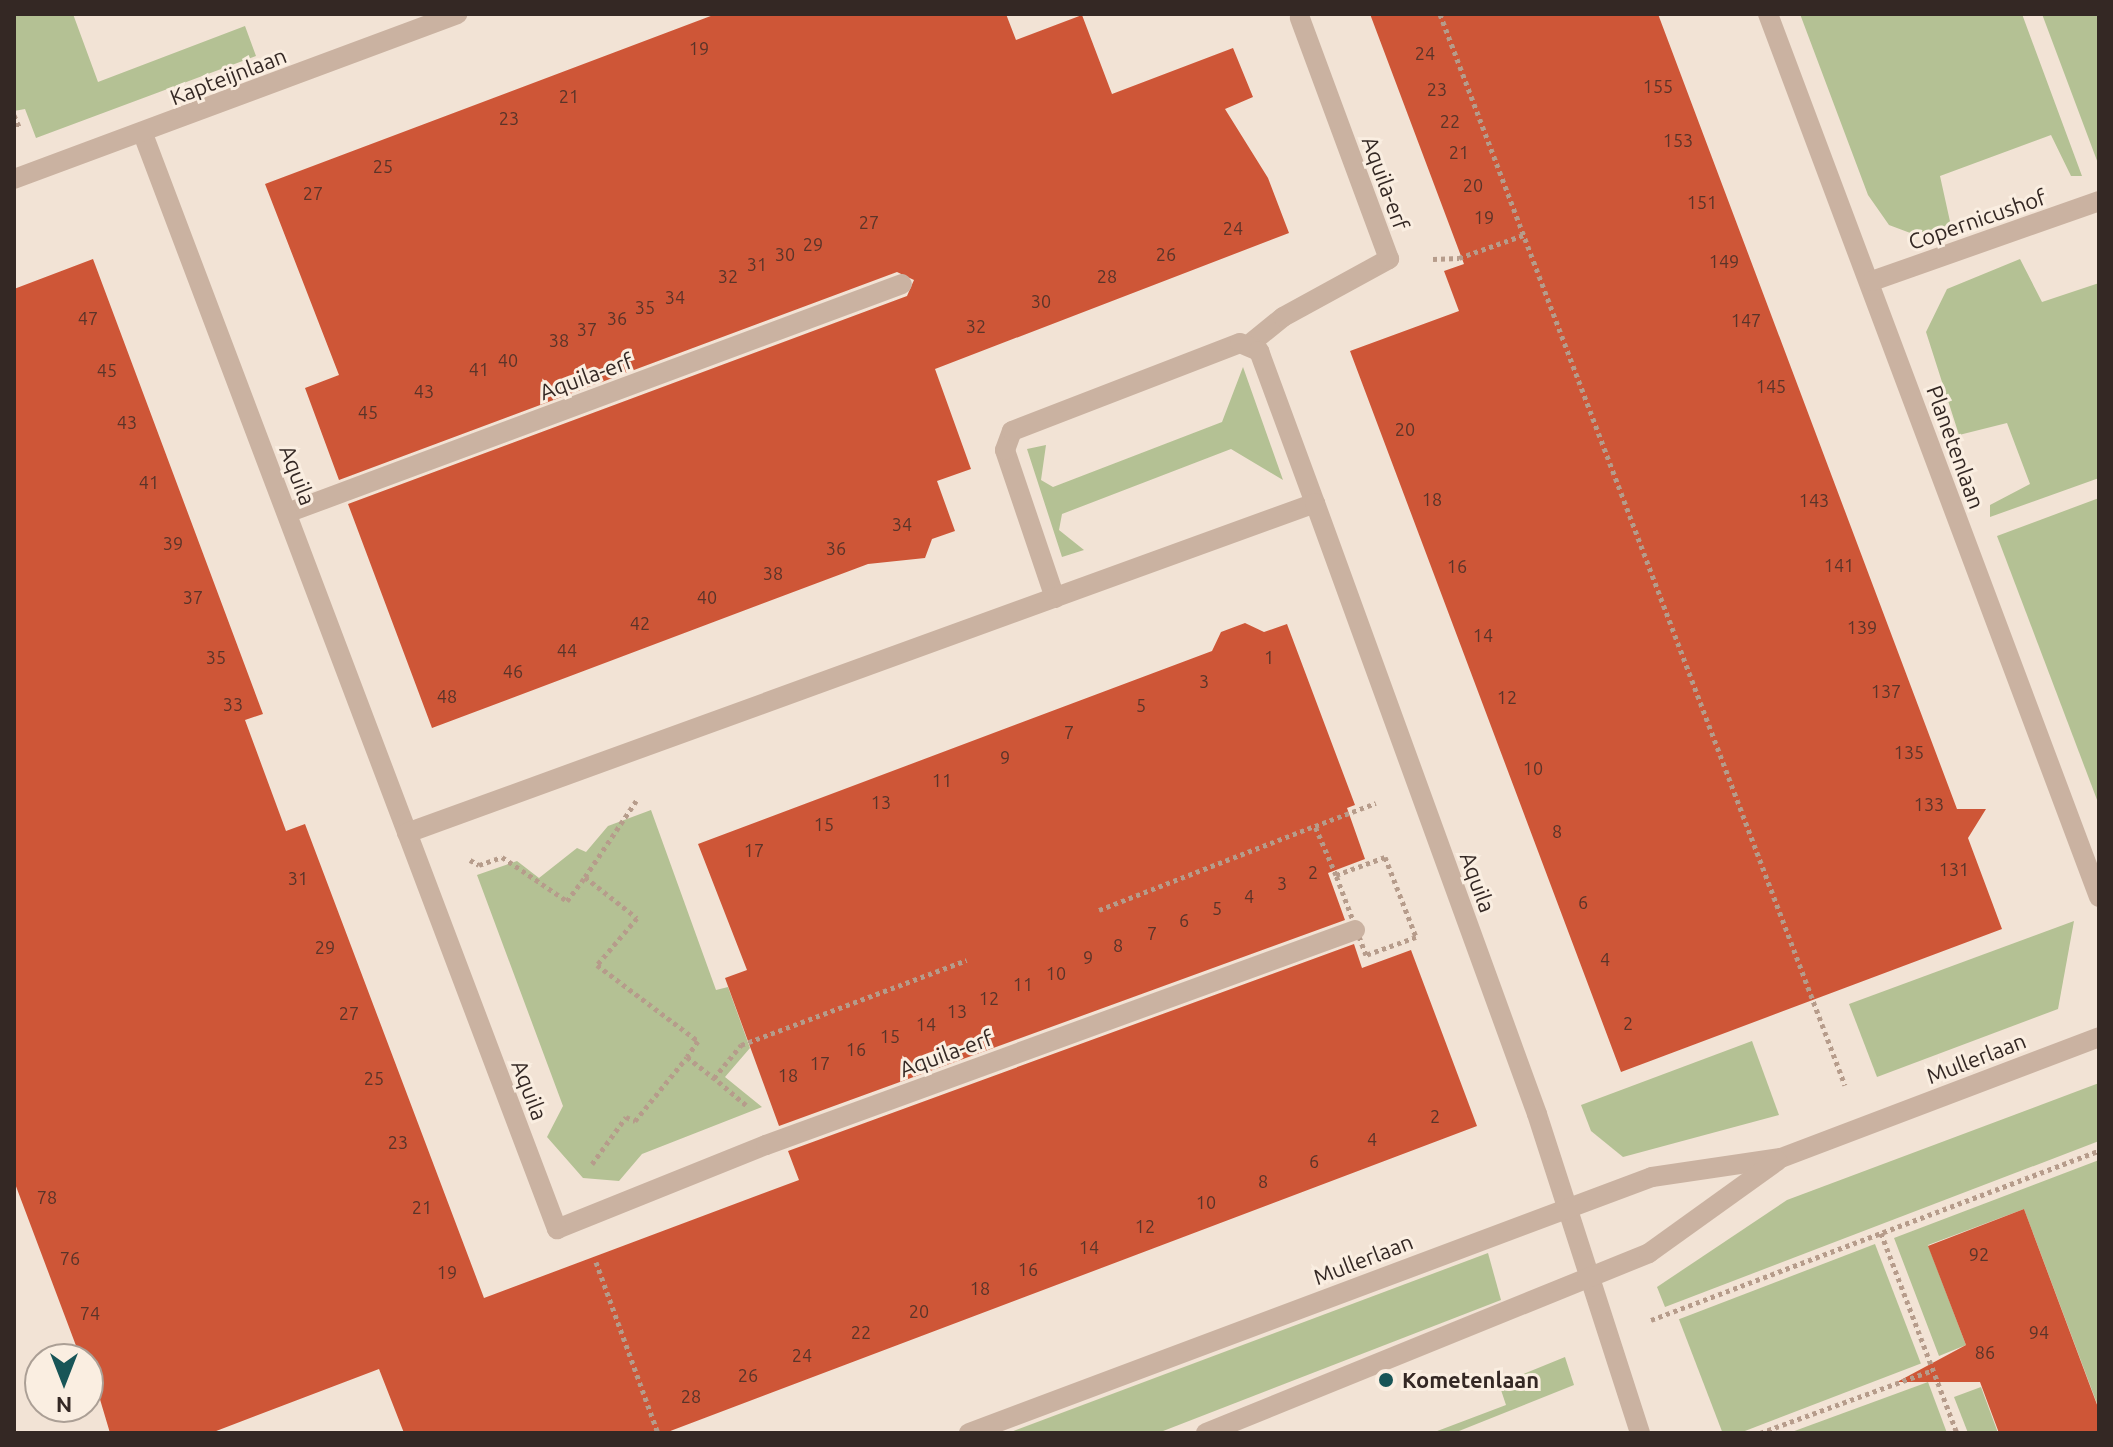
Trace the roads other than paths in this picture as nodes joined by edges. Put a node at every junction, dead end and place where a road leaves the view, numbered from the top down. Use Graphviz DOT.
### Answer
graph roads {
  1 [pos="457,14"];
  2 [pos="1768,14"];
  3 [pos="1300,18"];
  4 [pos="143,134"];
  5 [pos="14,179"];
  6 [pos="2099,201"];
  7 [pos="1872,281"];
  8 [pos="902,284"];
  9 [pos="1251,343"];
  10 [pos="1315,503"];
  11 [pos="287,513"];
  12 [pos="1055,598"];
  13 [pos="414,831"];
  14 [pos="2099,897"];
  15 [pos="1355,930"];
  16 [pos="2099,1037"];
  17 [pos="1781,1158"];
  18 [pos="1568,1207"];
  19 [pos="555,1223"];
  20 [pos="1588,1281"];
  21 [pos="969,1433"];
  22 [pos="1206,1433"];
  23 [pos="1640,1433"];
  1 -- 4 [label="street, Kapteijnlaan"];
  2 -- 7 [label="street, Planetenlaan"];
  3 -- 9 [label="street, Aquila-erf"];
  4 -- 5 [label="street, Kapteijnlaan"];
  4 -- 11 [label="street, Aquila"];
  6 -- 7 [label="street, Copernicushof"];
  7 -- 14 [label="street, Planetenlaan"];
  8 -- 11 [label="street, Aquila-erf"];
  9 -- 10 [label="street, Aquila"];
  9 -- 12 [label="street"];
  10 -- 12 [label="street"];
  10 -- 18 [label="street, Aquila"];
  11 -- 13 [label="street, Aquila"];
  12 -- 13 [label="street"];
  13 -- 19 [label="street, Aquila"];
  15 -- 19 [label="street, Aquila-erf"];
  16 -- 17 [label="street, Mullerlaan"];
  17 -- 18 [label="street, Mullerlaan"];
  17 -- 20 [label="street, Mullerlaan"];
  18 -- 20 [label="street, Aquila"];
  18 -- 21 [label="street, Mullerlaan"];
  20 -- 22 [label="street, Mullerlaan"];
  20 -- 23 [label="street"];
}
